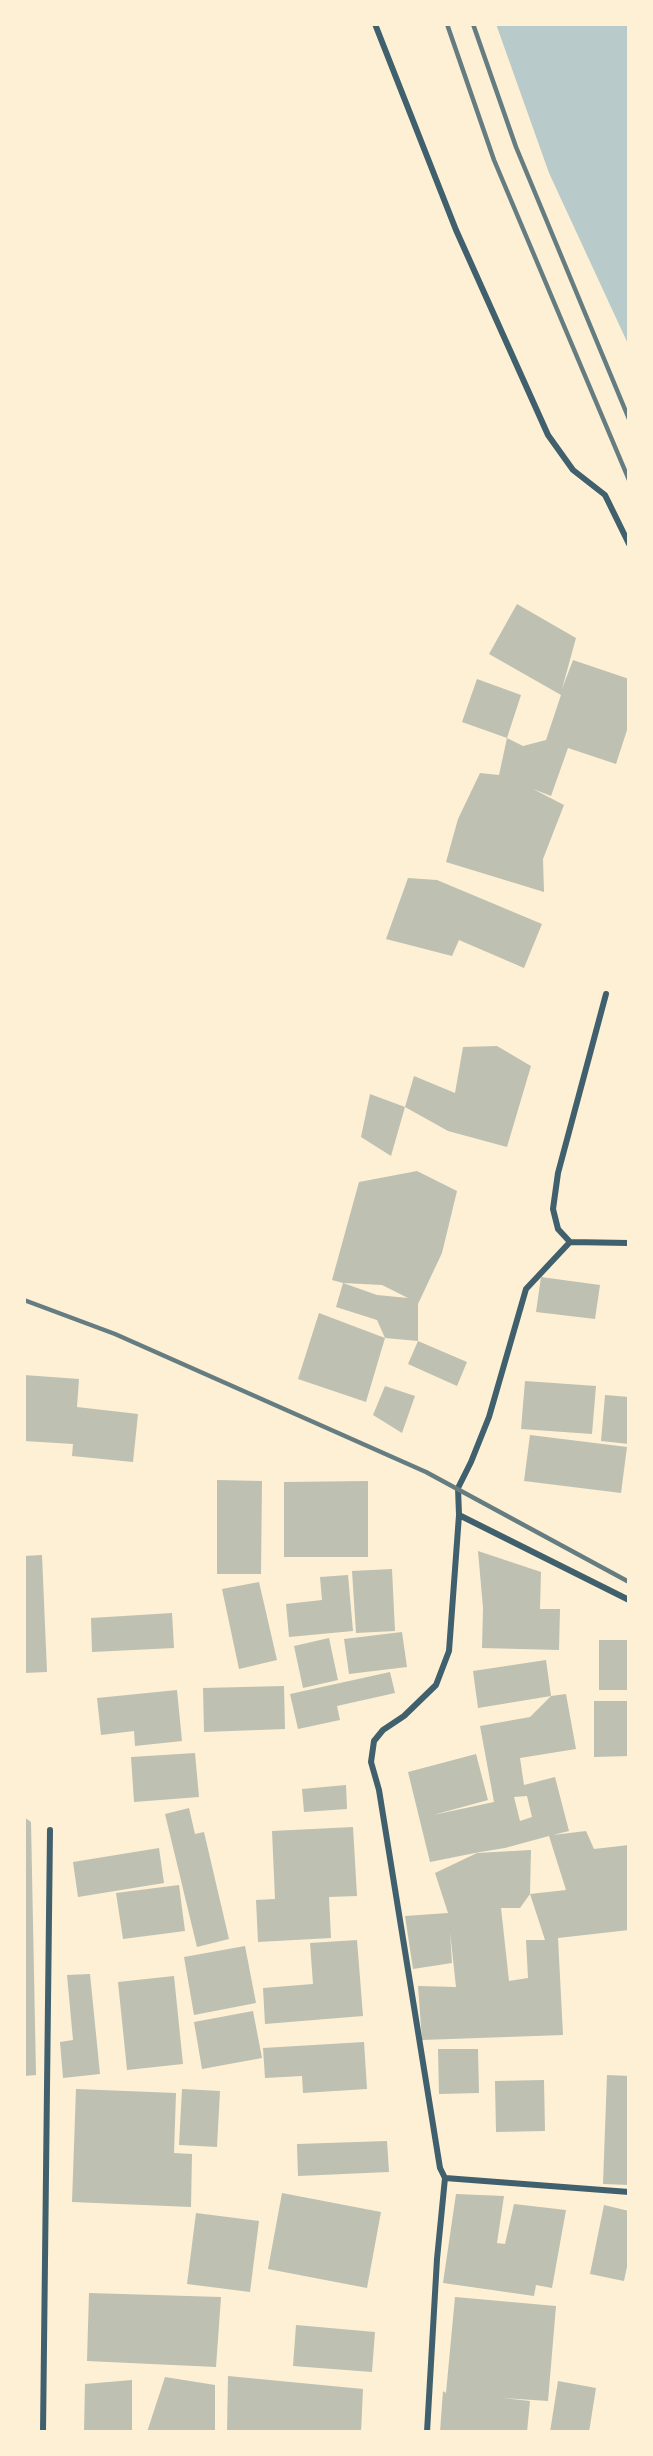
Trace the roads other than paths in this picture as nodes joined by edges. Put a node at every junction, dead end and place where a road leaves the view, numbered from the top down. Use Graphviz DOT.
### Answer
graph roads {
  1 [pos="375,24"];
  2 [pos="629,544"];
  3 [pos="606,994"];
  4 [pos="570,1242"];
  5 [pos="629,1244"];
  6 [pos="459,1515"];
  7 [pos="629,1600"];
  8 [pos="50,1830"];
  9 [pos="445,2178"];
  10 [pos="629,2192"];
  11 [pos="43,2432"];
  12 [pos="427,2432"];
  1 -- 2 [label="street"];
  3 -- 4 [label="street"];
  4 -- 5 [label="street"];
  4 -- 6 [label="street"];
  6 -- 7 [label="street"];
  6 -- 9 [label="street"];
  8 -- 11 [label="street"];
  9 -- 10 [label="street"];
  9 -- 12 [label="street"];
}
